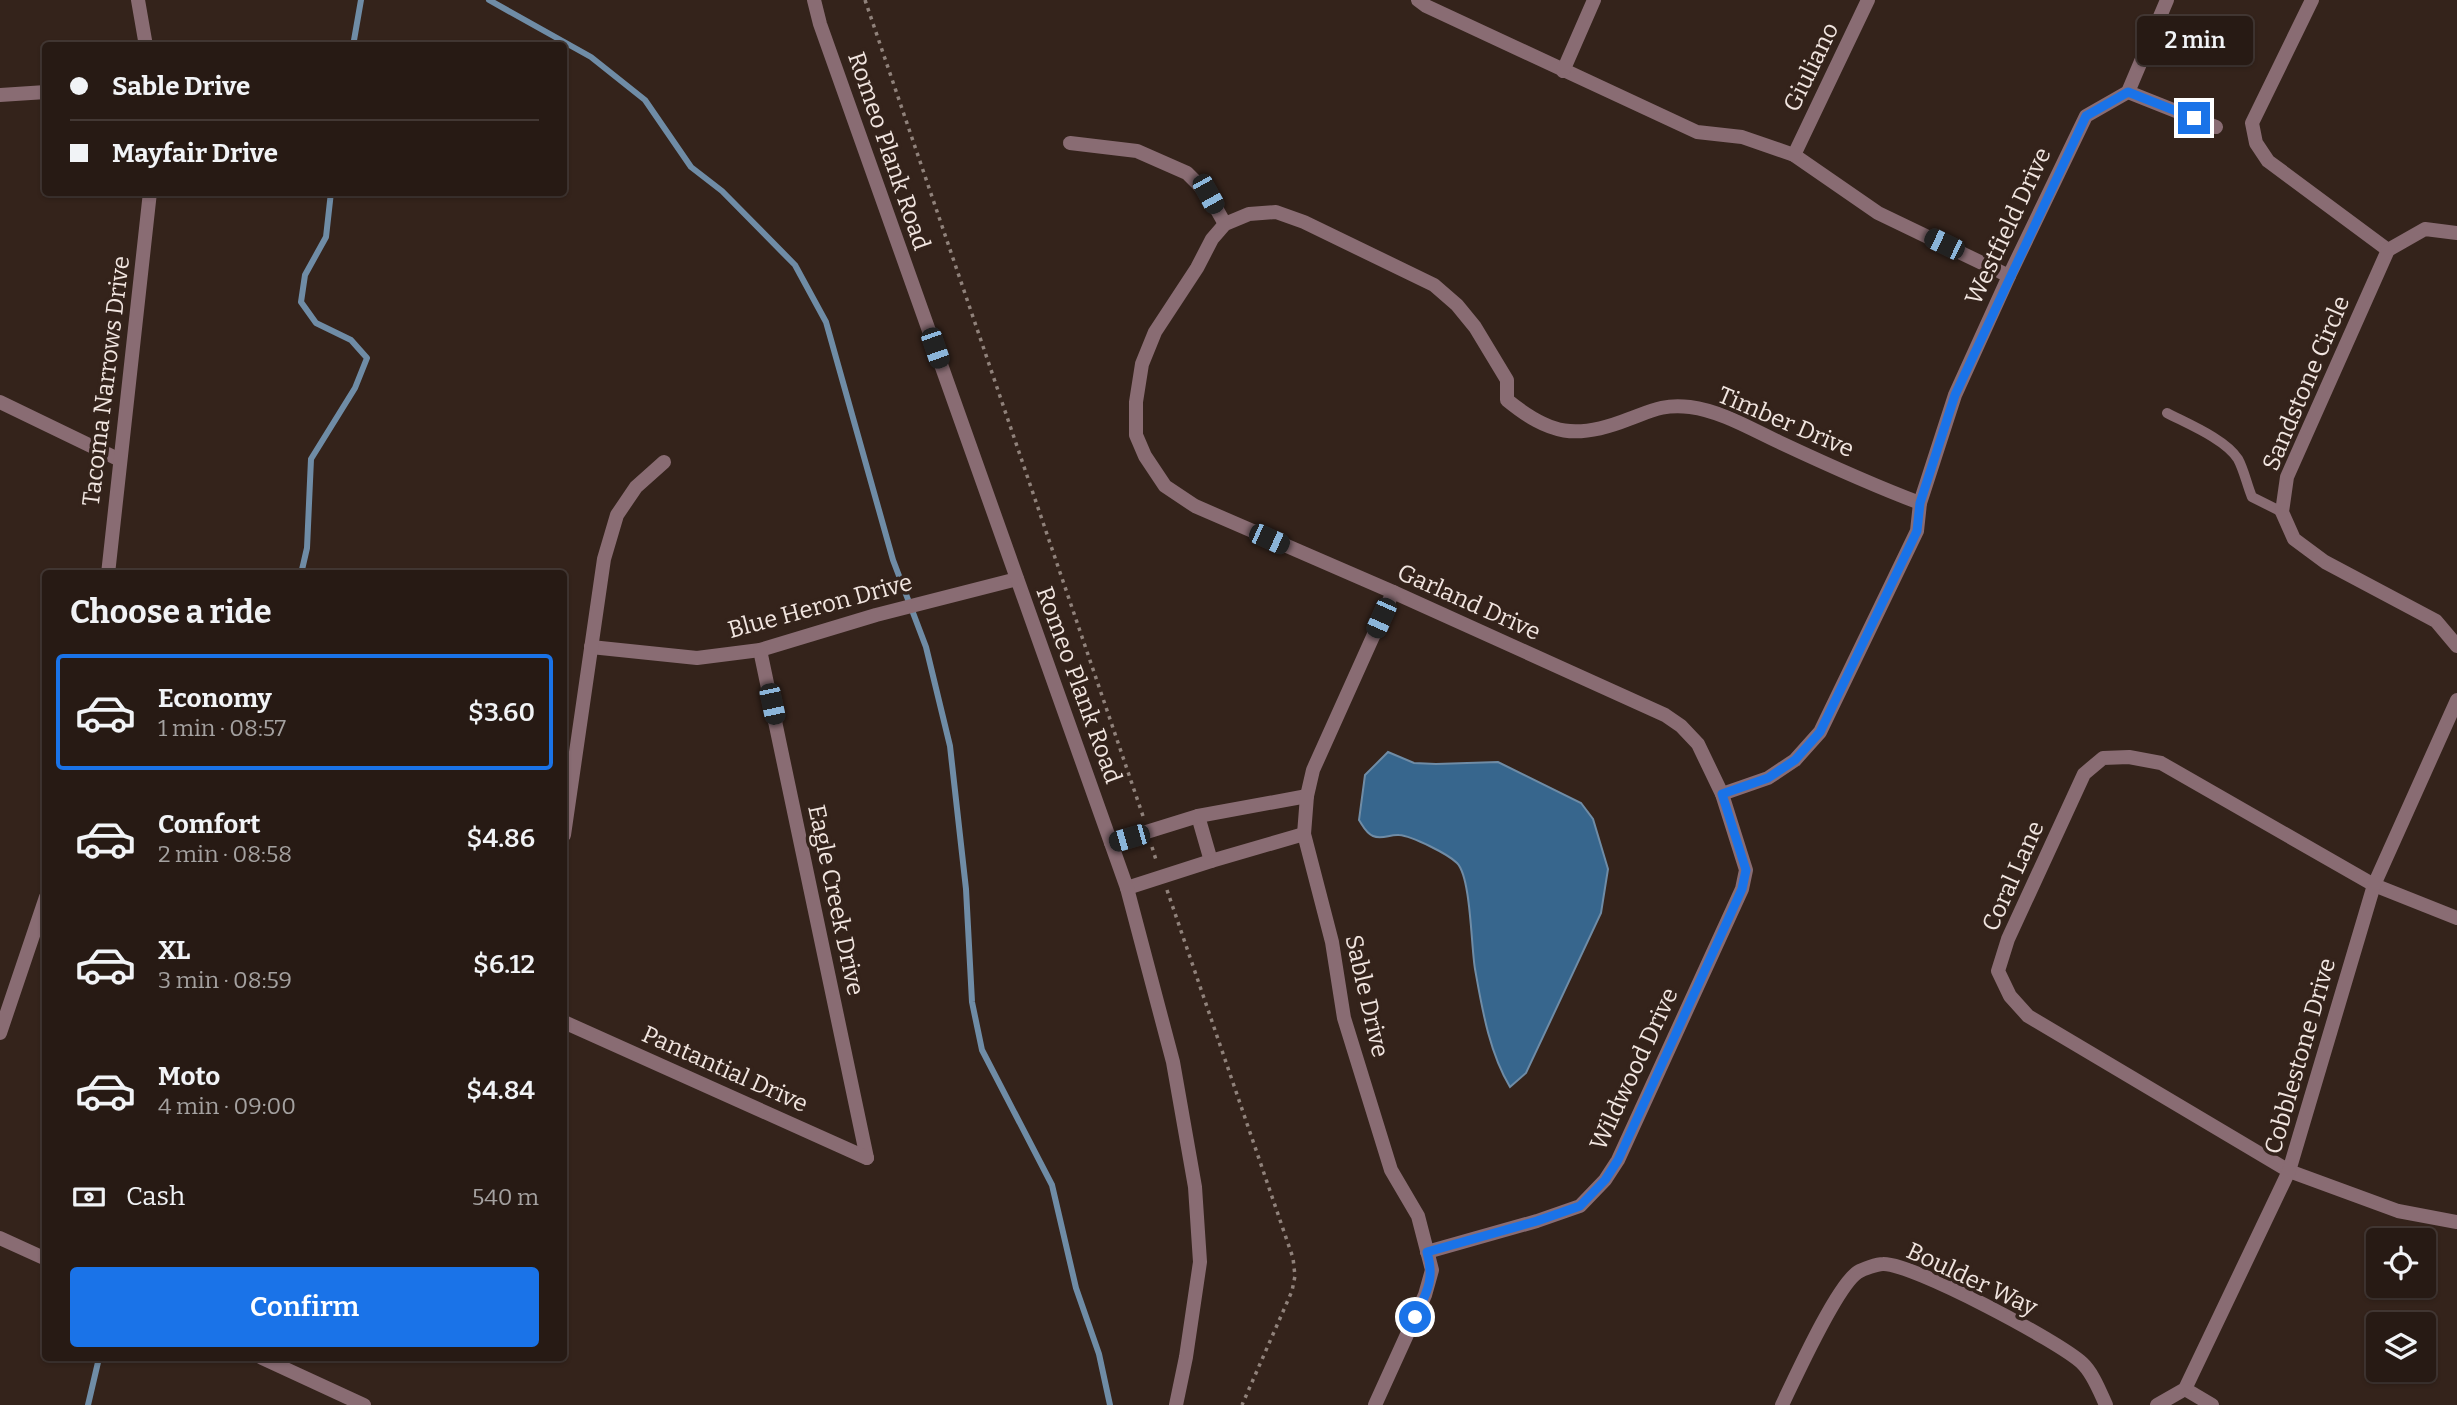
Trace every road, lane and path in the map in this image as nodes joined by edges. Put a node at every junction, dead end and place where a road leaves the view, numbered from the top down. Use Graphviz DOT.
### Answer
graph roads {
  1 [pos="138,0"];
  2 [pos="814,0"];
  3 [pos="865,0"];
  4 [pos="1418,0"];
  5 [pos="1594,0"];
  6 [pos="1868,0"];
  7 [pos="2166,0"];
  8 [pos="2312,0"];
  9 [pos="145,42"];
  10 [pos="1563,71"];
  11 [pos="42,92"];
  12 [pos="2128,92"];
  13 [pos="0,95"];
  14 [pos="2216,127"];
  15 [pos="1070,142"];
  16 [pos="1794,155"];
  17 [pos="150,196"];
  18 [pos="1225,224"];
  19 [pos="2457,233"];
  20 [pos="2388,250"];
  21 [pos="2009,276"];
  22 [pos="0,402"];
  23 [pos="2167,413"];
  24 [pos="120,460"];
  25 [pos="664,462"];
  26 [pos="1920,503"];
  27 [pos="2282,512"];
  28 [pos="108,570"];
  29 [pos="1017,579"];
  30 [pos="1393,592"];
  31 [pos="2457,646"];
  32 [pos="591,647"];
  33 [pos="760,650"];
  34 [pos="2457,700"];
  35 [pos="1722,794"];
  36 [pos="1307,796"];
  37 [pos="567,814"];
  38 [pos="1198,816"];
  39 [pos="1148,832"];
  40 [pos="1304,834"];
  41 [pos="1111,843"];
  42 [pos="1211,861"];
  43 [pos="1162,877"];
  44 [pos="2374,885"];
  45 [pos="1127,888"];
  46 [pos="42,909"];
  47 [pos="2457,918"];
  48 [pos="567,1023"];
  49 [pos="0,1033"];
  50 [pos="867,1158"];
  51 [pos="2289,1171"];
  52 [pos="2457,1222"];
  53 [pos="0,1238"];
  54 [pos="1427,1252"];
  55 [pos="42,1257"];
  56 [pos="269,1361"];
  57 [pos="2185,1389"];
  58 [pos="365,1405"];
  59 [pos="1176,1405"];
  60 [pos="1242,1405"];
  61 [pos="1375,1405"];
  62 [pos="1782,1405"];
  63 [pos="2106,1405"];
  64 [pos="2157,1405"];
  65 [pos="2212,1405"];
  1 -- 9 [label="street"];
  2 -- 29 [label="street, Romeo Plank Road"];
  3 -- 39 [label="path"];
  4 -- 10 [label="street"];
  5 -- 10 [label="street"];
  6 -- 16 [label="street, Giuliano"];
  7 -- 12 [label="street"];
  8 -- 20 [label="street"];
  10 -- 16 [label="street"];
  11 -- 13 [label="street"];
  12 -- 14 [label="street"];
  12 -- 21 [label="street, Westfield Drive"];
  15 -- 18 [label="street"];
  16 -- 21 [label="street"];
  17 -- 24 [label="street, Tacoma Narrows Drive"];
  18 -- 26 [label="street, Timber Drive"];
  18 -- 30 [label="street, Garland Drive"];
  19 -- 20 [label="street"];
  20 -- 27 [label="street, Sandstone Circle"];
  21 -- 26 [label="street, Westfield Drive"];
  22 -- 24 [label="street"];
  23 -- 27 [label="lane"];
  24 -- 28 [label="street, Tacoma Narrows Drive"];
  25 -- 32 [label="street"];
  26 -- 35 [label="street, Westfield Drive"];
  27 -- 31 [label="street"];
  29 -- 33 [label="street, Blue Heron Drive"];
  29 -- 41 [label="street, Romeo Plank Road"];
  30 -- 35 [label="street, Garland Drive"];
  30 -- 36 [label="street, Sable Drive"];
  32 -- 33 [label="street, Blue Heron Drive"];
  32 -- 37 [label="street"];
  33 -- 50 [label="street, Eagle Creek Drive"];
  34 -- 44 [label="street, Cobblestone Drive"];
  35 -- 54 [label="street, Wildwood Drive"];
  36 -- 38 [label="street"];
  36 -- 40 [label="street, Sable Drive"];
  38 -- 39 [label="street"];
  38 -- 42 [label="street"];
  39 -- 41 [label="street"];
  39 -- 43 [label="path"];
  40 -- 42 [label="street"];
  40 -- 54 [label="street, Sable Drive"];
  41 -- 45 [label="street, Romeo Plank Road"];
  42 -- 43 [label="street"];
  43 -- 45 [label="street"];
  43 -- 60 [label="path"];
  44 -- 47 [label="street"];
  44 -- 51 [label="street, Cobblestone Drive"];
  44 -- 51 [label="street, Coral Lane"];
  45 -- 59 [label="street, Romeo Plank Road"];
  46 -- 49 [label="street"];
  48 -- 50 [label="street, Pantantial Drive"];
  51 -- 52 [label="street"];
  51 -- 57 [label="street, Cobblestone Drive"];
  53 -- 55 [label="street"];
  54 -- 61 [label="street, Sable Drive"];
  56 -- 58 [label="street"];
  57 -- 64 [label="street"];
  57 -- 65 [label="street"];
  62 -- 63 [label="street, Boulder Way"];
}
